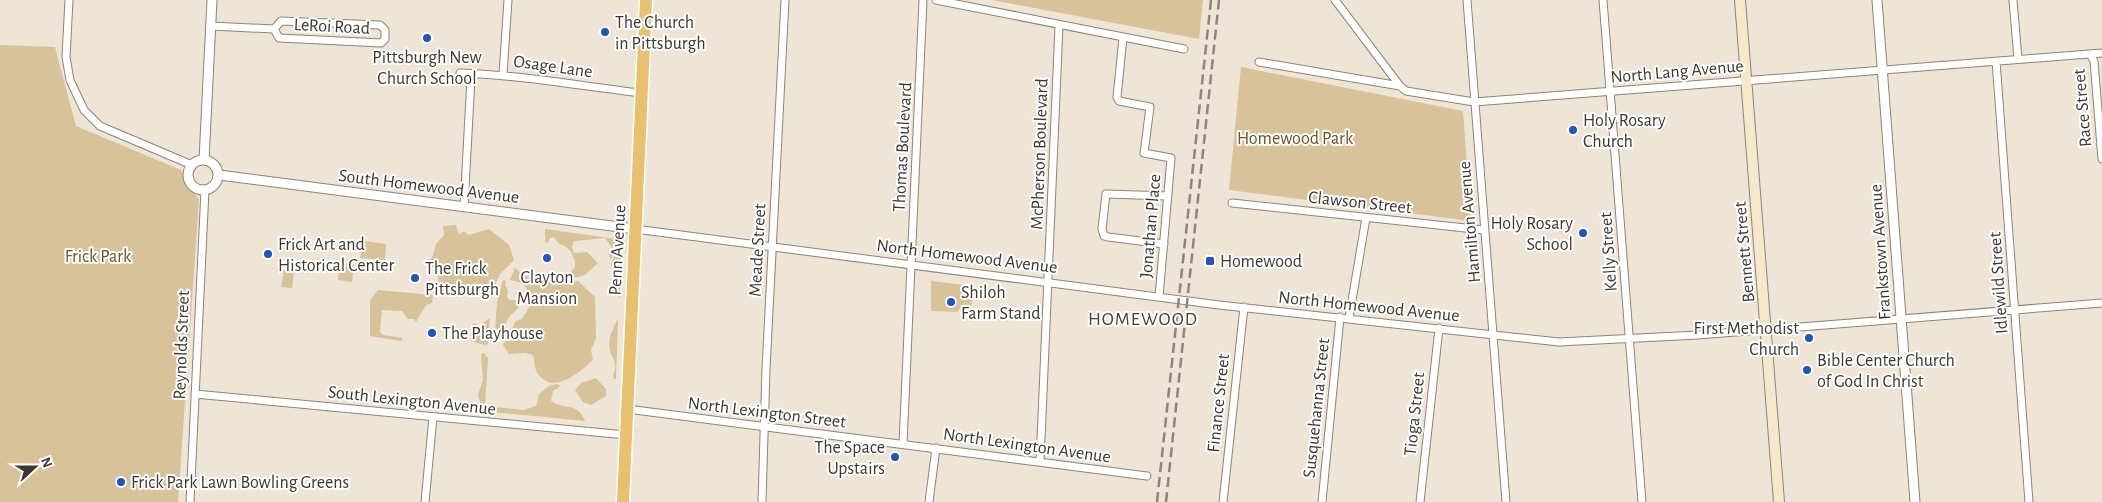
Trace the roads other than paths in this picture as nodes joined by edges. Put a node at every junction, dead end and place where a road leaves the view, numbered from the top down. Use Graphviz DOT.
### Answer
graph roads {
  1 [pos="69,0"];
  2 [pos="212,0"];
  3 [pos="508,0"];
  4 [pos="646,0"];
  5 [pos="785,0"];
  6 [pos="923,0"];
  7 [pos="936,0"];
  8 [pos="1335,0"];
  9 [pos="1467,0"];
  10 [pos="1604,0"];
  11 [pos="1740,0"];
  12 [pos="1878,0"];
  13 [pos="2013,0"];
  14 [pos="211,26"];
  15 [pos="1059,26"];
  16 [pos="274,29"];
  17 [pos="1122,38"];
  18 [pos="1184,49"];
  19 [pos="2102,53"];
  20 [pos="2090,54"];
  21 [pos="2018,59"];
  22 [pos="1996,61"];
  23 [pos="1259,62"];
  24 [pos="1883,70"];
  25 [pos="460,73"];
  26 [pos="503,74"];
  27 [pos="472,78"];
  28 [pos="1746,80"];
  29 [pos="1400,86"];
  30 [pos="1611,92"];
  31 [pos="641,93"];
  32 [pos="1474,102"];
  33 [pos="2102,159"];
  34 [pos="204,160"];
  35 [pos="192,165"];
  36 [pos="218,176"];
  37 [pos="205,190"];
  38 [pos="1168,196"];
  39 [pos="1232,203"];
  40 [pos="464,207"];
  41 [pos="1366,218"];
  42 [pos="635,229"];
  43 [pos="1484,230"];
  44 [pos="1164,244"];
  45 [pos="773,246"];
  46 [pos="911,264"];
  47 [pos="1049,282"];
  48 [pos="1159,297"];
  49 [pos="2102,304"];
  50 [pos="1244,307"];
  51 [pos="2015,310"];
  52 [pos="1340,318"];
  53 [pos="1348,318"];
  54 [pos="1902,318"];
  55 [pos="1439,328"];
  56 [pos="1766,330"];
  57 [pos="1493,334"];
  58 [pos="1630,340"];
  59 [pos="195,394"];
  60 [pos="627,409"];
  61 [pos="433,417"];
  62 [pos="765,427"];
  63 [pos="626,435"];
  64 [pos="903,444"];
  65 [pos="936,448"];
  66 [pos="1040,462"];
  67 [pos="1147,476"];
  68 [pos="190,502"];
  69 [pos="424,502"];
  70 [pos="624,502"];
  71 [pos="762,502"];
  72 [pos="929,502"];
  73 [pos="1223,502"];
  74 [pos="1322,502"];
  75 [pos="1420,502"];
  76 [pos="1506,502"];
  77 [pos="1642,502"];
  78 [pos="1779,502"];
  79 [pos="1916,502"];
  80 [pos="2030,502"];
  1 -- 35 [label="street"];
  2 -- 14 [label="street"];
  3 -- 26 [label="street"];
  4 -- 31 [label="highway, Penn Avenue"];
  5 -- 45 [label="street, Meade Street"];
  6 -- 46 [label="street, Thomas Boulevard"];
  7 -- 15 [label="street"];
  8 -- 29 [label="street"];
  9 -- 32 [label="street, Hamilton Avenue"];
  10 -- 30 [label="street, Kelly Street"];
  11 -- 28 [label="main road, Bennett Street"];
  12 -- 24 [label="street, Frankstown Avenue"];
  13 -- 21 [label="street"];
  14 -- 16 [label="street, LeRoi Road"];
  14 -- 34 [label="street"];
  15 -- 17 [label="street"];
  15 -- 47 [label="street, McPherson Boulevard"];
  16 -- 16 [label="street, LeRoi Road"];
  17 -- 18 [label="street"];
  17 -- 38 [label="street, Jonathan Place"];
  19 -- 20 [label="street, North Lang Avenue"];
  20 -- 21 [label="street, North Lang Avenue"];
  20 -- 33 [label="street, Race Street"];
  21 -- 22 [label="street, North Lang Avenue"];
  22 -- 24 [label="street, North Lang Avenue"];
  22 -- 51 [label="street, Idlewild Street"];
  23 -- 29 [label="street, North Lang Avenue"];
  24 -- 28 [label="street, North Lang Avenue"];
  24 -- 54 [label="street, Frankstown Avenue"];
  25 -- 26 [label="street, Osage Lane"];
  26 -- 31 [label="street, Osage Lane"];
  27 -- 40 [label="street"];
  28 -- 30 [label="street, North Lang Avenue"];
  28 -- 56 [label="main road, Bennett Street"];
  29 -- 32 [label="street, North Lang Avenue"];
  30 -- 32 [label="street, North Lang Avenue"];
  30 -- 58 [label="street, Kelly Street"];
  31 -- 42 [label="highway, Penn Avenue"];
  32 -- 43 [label="street, Hamilton Avenue"];
  34 -- 35 [label="street"];
  34 -- 36 [label="street"];
  35 -- 37 [label="street"];
  36 -- 37 [label="street"];
  36 -- 40 [label="street, South Homewood Avenue"];
  37 -- 59 [label="street, Reynolds Street"];
  38 -- 44 [label="street, Jonathan Place"];
  38 -- 44 [label="street"];
  39 -- 41 [label="street, Clawson Street"];
  40 -- 42 [label="street, South Homewood Avenue"];
  41 -- 43 [label="street, Clawson Street"];
  41 -- 53 [label="street, Susquehanna Street"];
  42 -- 45 [label="street, North Homewood Avenue"];
  42 -- 60 [label="highway, Penn Avenue"];
  43 -- 57 [label="street, Hamilton Avenue"];
  44 -- 48 [label="street, Jonathan Place"];
  45 -- 46 [label="street, North Homewood Avenue"];
  45 -- 62 [label="street, Meade Street"];
  46 -- 47 [label="street, North Homewood Avenue"];
  46 -- 64 [label="street, Thomas Boulevard"];
  47 -- 48 [label="street, North Homewood Avenue"];
  47 -- 66 [label="street, McPherson Boulevard"];
  48 -- 50 [label="street, North Homewood Avenue"];
  49 -- 51 [label="street, North Homewood Avenue"];
  50 -- 52 [label="street, North Homewood Avenue"];
  50 -- 73 [label="street, Finance Street"];
  51 -- 54 [label="street, North Homewood Avenue"];
  51 -- 80 [label="street, Idlewild Street"];
  52 -- 53 [label="street, North Homewood Avenue"];
  52 -- 74 [label="street, Susquehanna Street"];
  53 -- 55 [label="street, North Homewood Avenue"];
  54 -- 56 [label="street, North Homewood Avenue"];
  54 -- 79 [label="street, Frankstown Avenue"];
  55 -- 57 [label="street, North Homewood Avenue"];
  55 -- 75 [label="street, Tioga Street"];
  56 -- 58 [label="street, North Homewood Avenue"];
  56 -- 78 [label="main road, Bennett Street"];
  57 -- 58 [label="street, North Homewood Avenue"];
  57 -- 76 [label="street, Hamilton Avenue"];
  58 -- 77 [label="street, Kelly Street"];
  59 -- 61 [label="street, South Lexington Avenue"];
  59 -- 68 [label="street, Reynolds Street"];
  60 -- 62 [label="street, North Lexington Street"];
  60 -- 63 [label="highway, Penn Avenue"];
  61 -- 63 [label="street, South Lexington Avenue"];
  61 -- 69 [label="street"];
  62 -- 64 [label="street, North Lexington Street"];
  62 -- 71 [label="street, Meade Street"];
  63 -- 70 [label="highway, Penn Avenue"];
  64 -- 65 [label="street, North Lexington Avenue"];
  65 -- 66 [label="street, North Lexington Avenue"];
  65 -- 72 [label="street"];
  66 -- 67 [label="street, North Lexington Avenue"];
}
